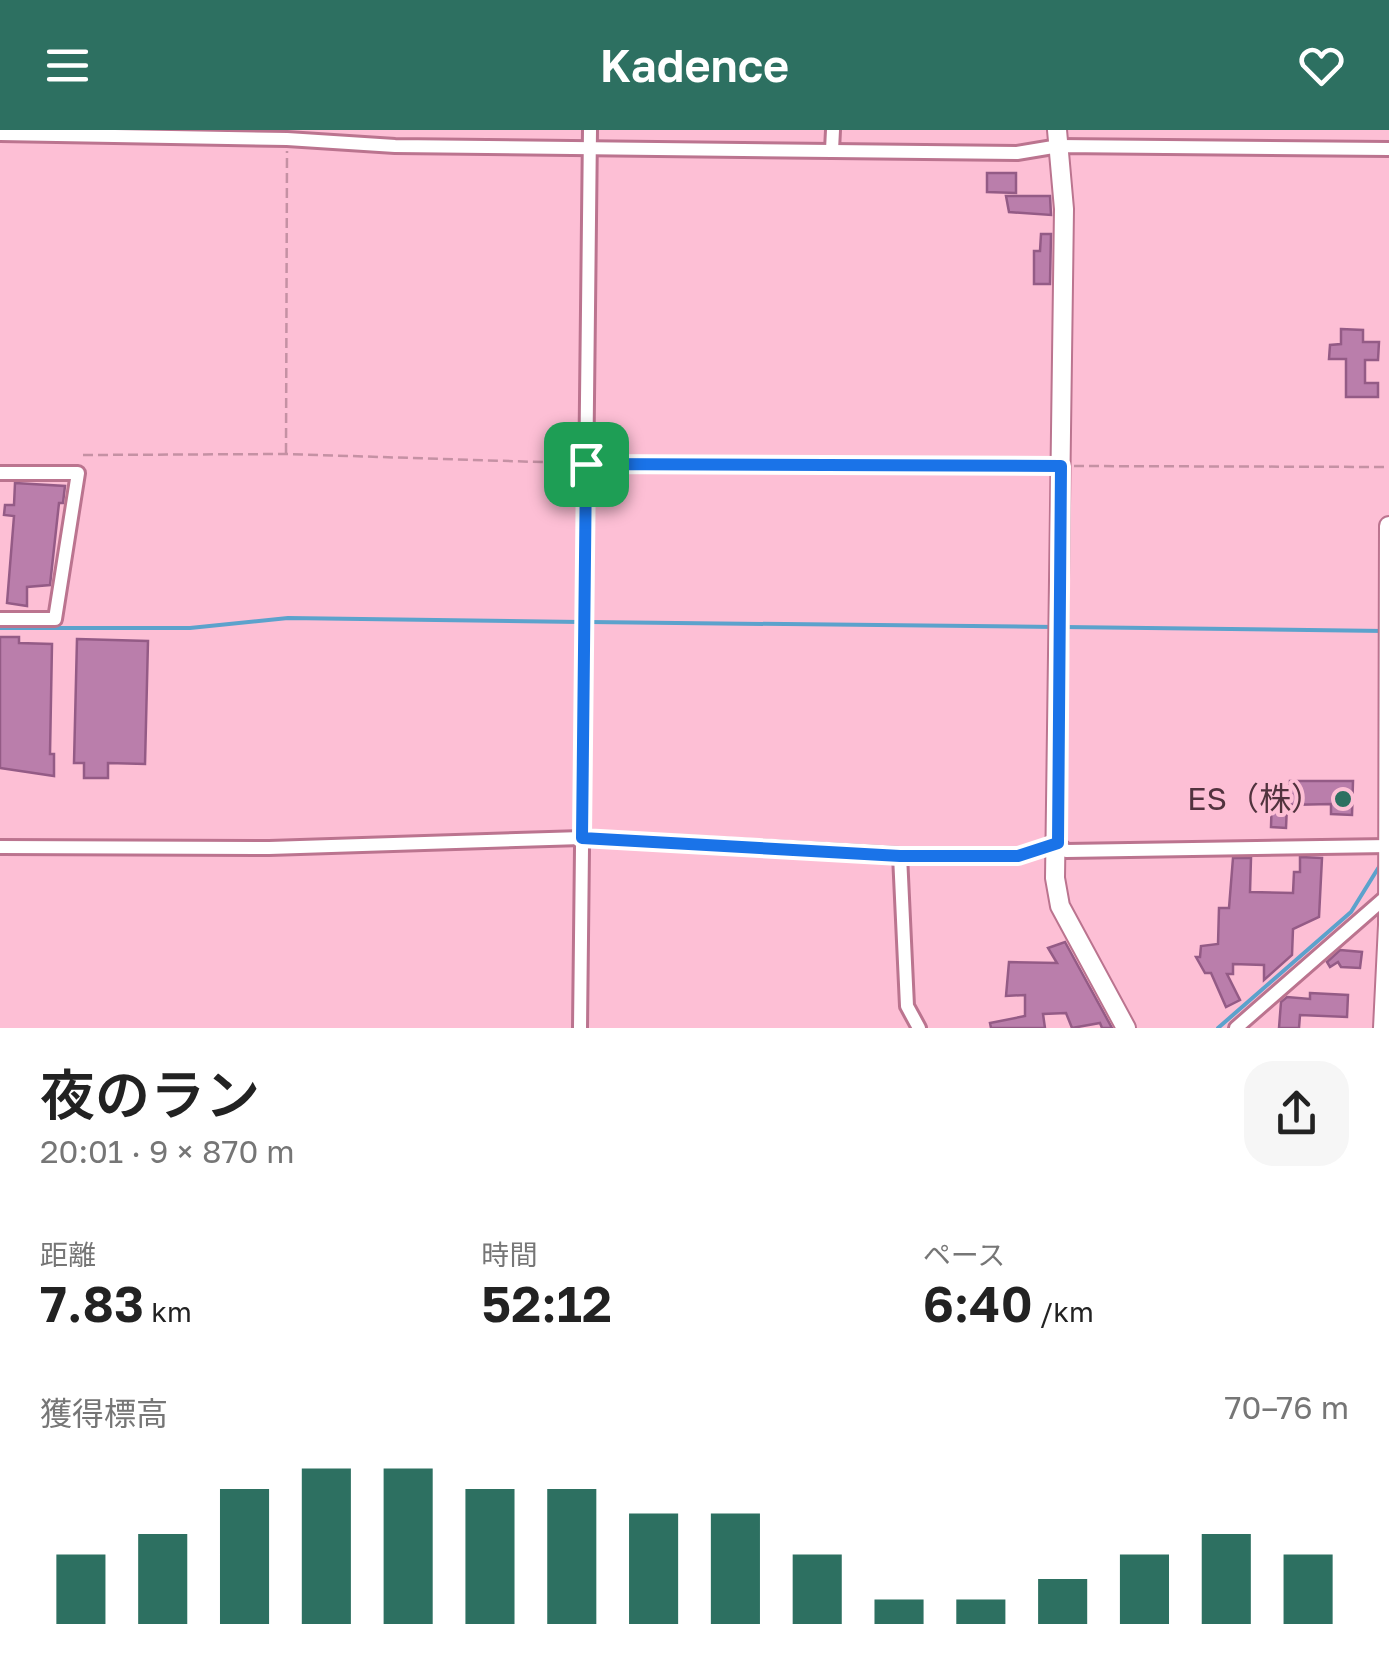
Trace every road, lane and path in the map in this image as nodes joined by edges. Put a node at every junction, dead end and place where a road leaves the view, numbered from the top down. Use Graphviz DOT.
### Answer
graph roads {
  1 [pos="590,130"];
  2 [pos="833,130"];
  3 [pos="0,134"];
  4 [pos="1058,138"];
  5 [pos="286,139"];
  6 [pos="590,148"];
  7 [pos="1389,149"];
  8 [pos="832,150"];
  9 [pos="286,454"];
  10 [pos="83,455"];
  11 [pos="586,464"];
  12 [pos="1061,466"];
  13 [pos="1389,467"];
  14 [pos="0,473"];
  15 [pos="1389,526"];
  16 [pos="0,618"];
  17 [pos="1388,625"];
  18 [pos="1388,637"];
  19 [pos="582,838"];
  20 [pos="1058,843"];
  21 [pos="1387,845"];
  22 [pos="0,847"];
  23 [pos="900,856"];
  24 [pos="1387,896"];
  25 [pos="580,1028"];
  26 [pos="920,1028"];
  27 [pos="1126,1028"];
  28 [pos="1236,1028"];
  29 [pos="1382,1028"];
  1 -- 6 [label="street"];
  2 -- 8 [label="street"];
  3 -- 5 [label="street"];
  4 -- 7 [label="street"];
  4 -- 8 [label="street"];
  4 -- 12 [label="street"];
  5 -- 6 [label="street"];
  5 -- 9 [label="path"];
  6 -- 8 [label="street"];
  6 -- 11 [label="street"];
  9 -- 10 [label="path"];
  9 -- 11 [label="path"];
  11 -- 12 [label="path"];
  11 -- 19 [label="street"];
  12 -- 13 [label="path"];
  12 -- 20 [label="street"];
  14 -- 16 [label="street"];
  15 -- 17 [label="street"];
  17 -- 18 [label="street"];
  18 -- 21 [label="street"];
  19 -- 22 [label="street"];
  19 -- 23 [label="street"];
  19 -- 25 [label="street"];
  20 -- 21 [label="street"];
  20 -- 23 [label="street"];
  20 -- 27 [label="street"];
  21 -- 24 [label="street"];
  23 -- 26 [label="street"];
  24 -- 28 [label="street"];
  24 -- 29 [label="street"];
}
